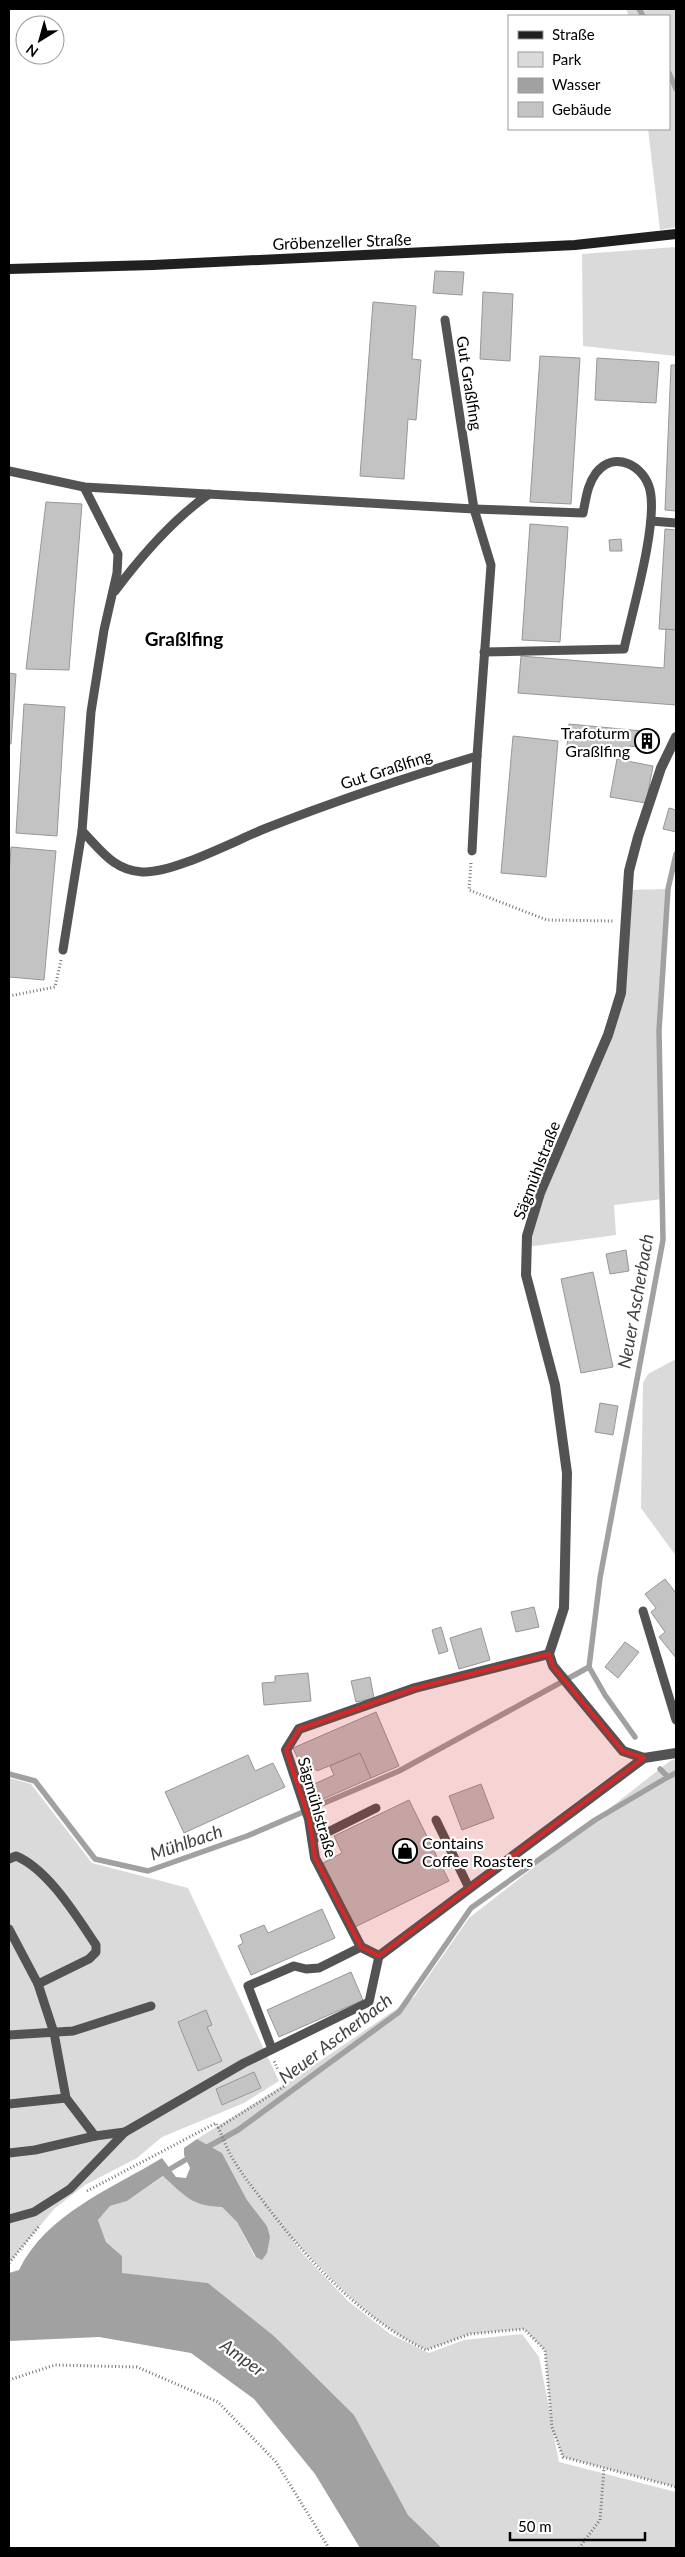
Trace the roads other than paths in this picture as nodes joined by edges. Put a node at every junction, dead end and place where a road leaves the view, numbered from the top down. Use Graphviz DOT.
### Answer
graph roads {
  1 [pos="676,234"];
  2 [pos="9,269"];
  3 [pos="445,320"];
  4 [pos="9,471"];
  5 [pos="84,487"];
  6 [pos="209,494"];
  7 [pos="474,509"];
  8 [pos="651,521"];
  9 [pos="676,523"];
  10 [pos="114,593"];
  11 [pos="484,652"];
  12 [pos="676,737"];
  13 [pos="477,756"];
  14 [pos="82,831"];
  15 [pos="472,851"];
  16 [pos="63,950"];
  17 [pos="643,1611"];
  18 [pos="548,1654"];
  19 [pos="676,1720"];
  20 [pos="676,1753"];
  21 [pos="644,1758"];
  22 [pos="376,1808"];
  23 [pos="436,1820"];
  24 [pos="312,1840"];
  25 [pos="9,1859"];
  26 [pos="469,1888"];
  27 [pos="9,1929"];
  28 [pos="12,1943"];
  29 [pos="361,1947"];
  30 [pos="379,1956"];
  31 [pos="38,1984"];
  32 [pos="152,2006"];
  33 [pos="54,2034"];
  34 [pos="9,2035"];
  35 [pos="271,2050"];
  36 [pos="66,2098"];
  37 [pos="9,2104"];
  38 [pos="125,2132"];
  39 [pos="96,2136"];
  40 [pos="9,2153"];
  41 [pos="9,2219"];
  1 -- 2 [label="street, Gröbenzeller Straße"];
  3 -- 7 [label="lane, Gut Graßlfing"];
  4 -- 5 [label="lane"];
  5 -- 6 [label="lane"];
  5 -- 10 [label="lane"];
  6 -- 7 [label="lane"];
  6 -- 10 [label="lane"];
  7 -- 8 [label="lane"];
  7 -- 11 [label="lane, Gut Graßlfing"];
  8 -- 9 [label="lane"];
  8 -- 11 [label="lane"];
  10 -- 14 [label="lane"];
  11 -- 13 [label="lane, Gut Graßlfing"];
  12 -- 18 [label="street, Sägmühlstraße"];
  13 -- 14 [label="lane, Gut Graßlfing"];
  13 -- 15 [label="lane"];
  14 -- 16 [label="lane"];
  17 -- 19 [label="lane"];
  18 -- 21 [label="street"];
  18 -- 24 [label="street, Sägmühlstraße"];
  20 -- 21 [label="street"];
  21 -- 26 [label="street"];
  22 -- 24 [label="lane"];
  23 -- 26 [label="lane"];
  24 -- 29 [label="street, Sägmühlstraße"];
  25 -- 31 [label="lane"];
  26 -- 30 [label="street"];
  27 -- 28 [label="lane"];
  28 -- 31 [label="lane"];
  29 -- 30 [label="street"];
  29 -- 35 [label="lane"];
  30 -- 35 [label="lane"];
  31 -- 33 [label="lane"];
  32 -- 33 [label="lane"];
  33 -- 34 [label="lane"];
  33 -- 36 [label="lane"];
  35 -- 38 [label="lane"];
  36 -- 37 [label="lane"];
  36 -- 39 [label="lane"];
  38 -- 39 [label="lane"];
  38 -- 41 [label="lane"];
  39 -- 40 [label="lane"];
}
